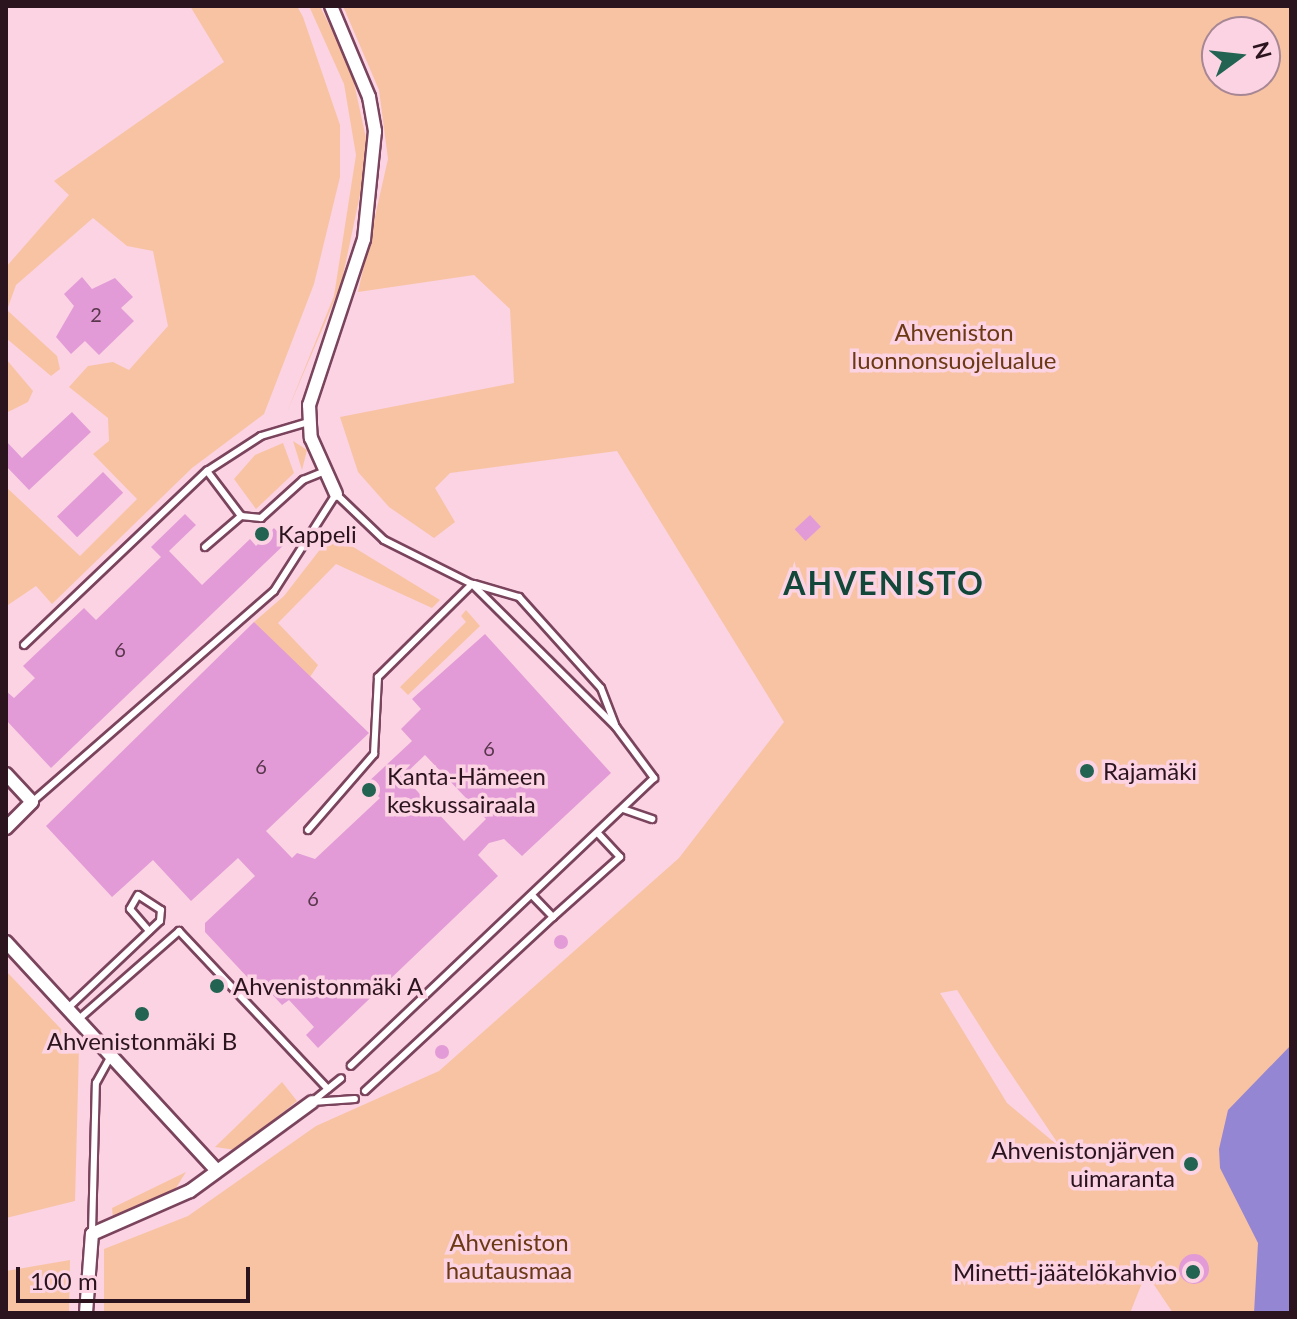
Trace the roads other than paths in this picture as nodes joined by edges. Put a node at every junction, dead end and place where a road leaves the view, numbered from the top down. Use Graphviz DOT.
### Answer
graph roads {
  1 [pos="331,6"];
  2 [pos="308,422"];
  3 [pos="207,471"];
  4 [pos="325,471"];
  5 [pos="336,494"];
  6 [pos="241,516"];
  7 [pos="205,547"];
  8 [pos="472,584"];
  9 [pos="24,645"];
  10 [pos="616,727"];
  11 [pos="6,774"];
  12 [pos="32,802"];
  13 [pos="623,809"];
  14 [pos="652,819"];
  15 [pos="6,828"];
  16 [pos="308,830"];
  17 [pos="598,833"];
  18 [pos="532,895"];
  19 [pos="553,917"];
  20 [pos="149,931"];
  21 [pos="6,942"];
  22 [pos="69,1007"];
  23 [pos="80,1018"];
  24 [pos="114,1054"];
  25 [pos="351,1066"];
  26 [pos="341,1078"];
  27 [pos="328,1089"];
  28 [pos="365,1091"];
  29 [pos="355,1099"];
  30 [pos="312,1102"];
  31 [pos="217,1171"];
  32 [pos="92,1234"];
  33 [pos="86,1313"];
  1 -- 2 [label="street"];
  2 -- 3 [label="lane"];
  2 -- 4 [label="street"];
  3 -- 6 [label="lane"];
  3 -- 9 [label="lane"];
  4 -- 5 [label="street"];
  4 -- 6 [label="lane"];
  5 -- 8 [label="lane"];
  5 -- 12 [label="lane"];
  6 -- 7 [label="lane"];
  8 -- 10 [label="lane"];
  8 -- 10 [label="lane"];
  8 -- 16 [label="lane"];
  10 -- 13 [label="lane"];
  11 -- 12 [label="street"];
  12 -- 15 [label="street"];
  13 -- 14 [label="lane"];
  13 -- 17 [label="lane"];
  17 -- 18 [label="lane"];
  17 -- 19 [label="lane"];
  18 -- 19 [label="lane"];
  18 -- 25 [label="lane"];
  19 -- 28 [label="lane"];
  20 -- 20 [label="lane"];
  20 -- 22 [label="lane"];
  21 -- 22 [label="street"];
  22 -- 23 [label="street"];
  23 -- 24 [label="street"];
  23 -- 27 [label="lane"];
  24 -- 31 [label="street"];
  24 -- 32 [label="lane"];
  26 -- 27 [label="lane"];
  27 -- 30 [label="lane"];
  29 -- 30 [label="lane"];
  30 -- 31 [label="street"];
  31 -- 32 [label="street"];
  32 -- 33 [label="street"];
}
